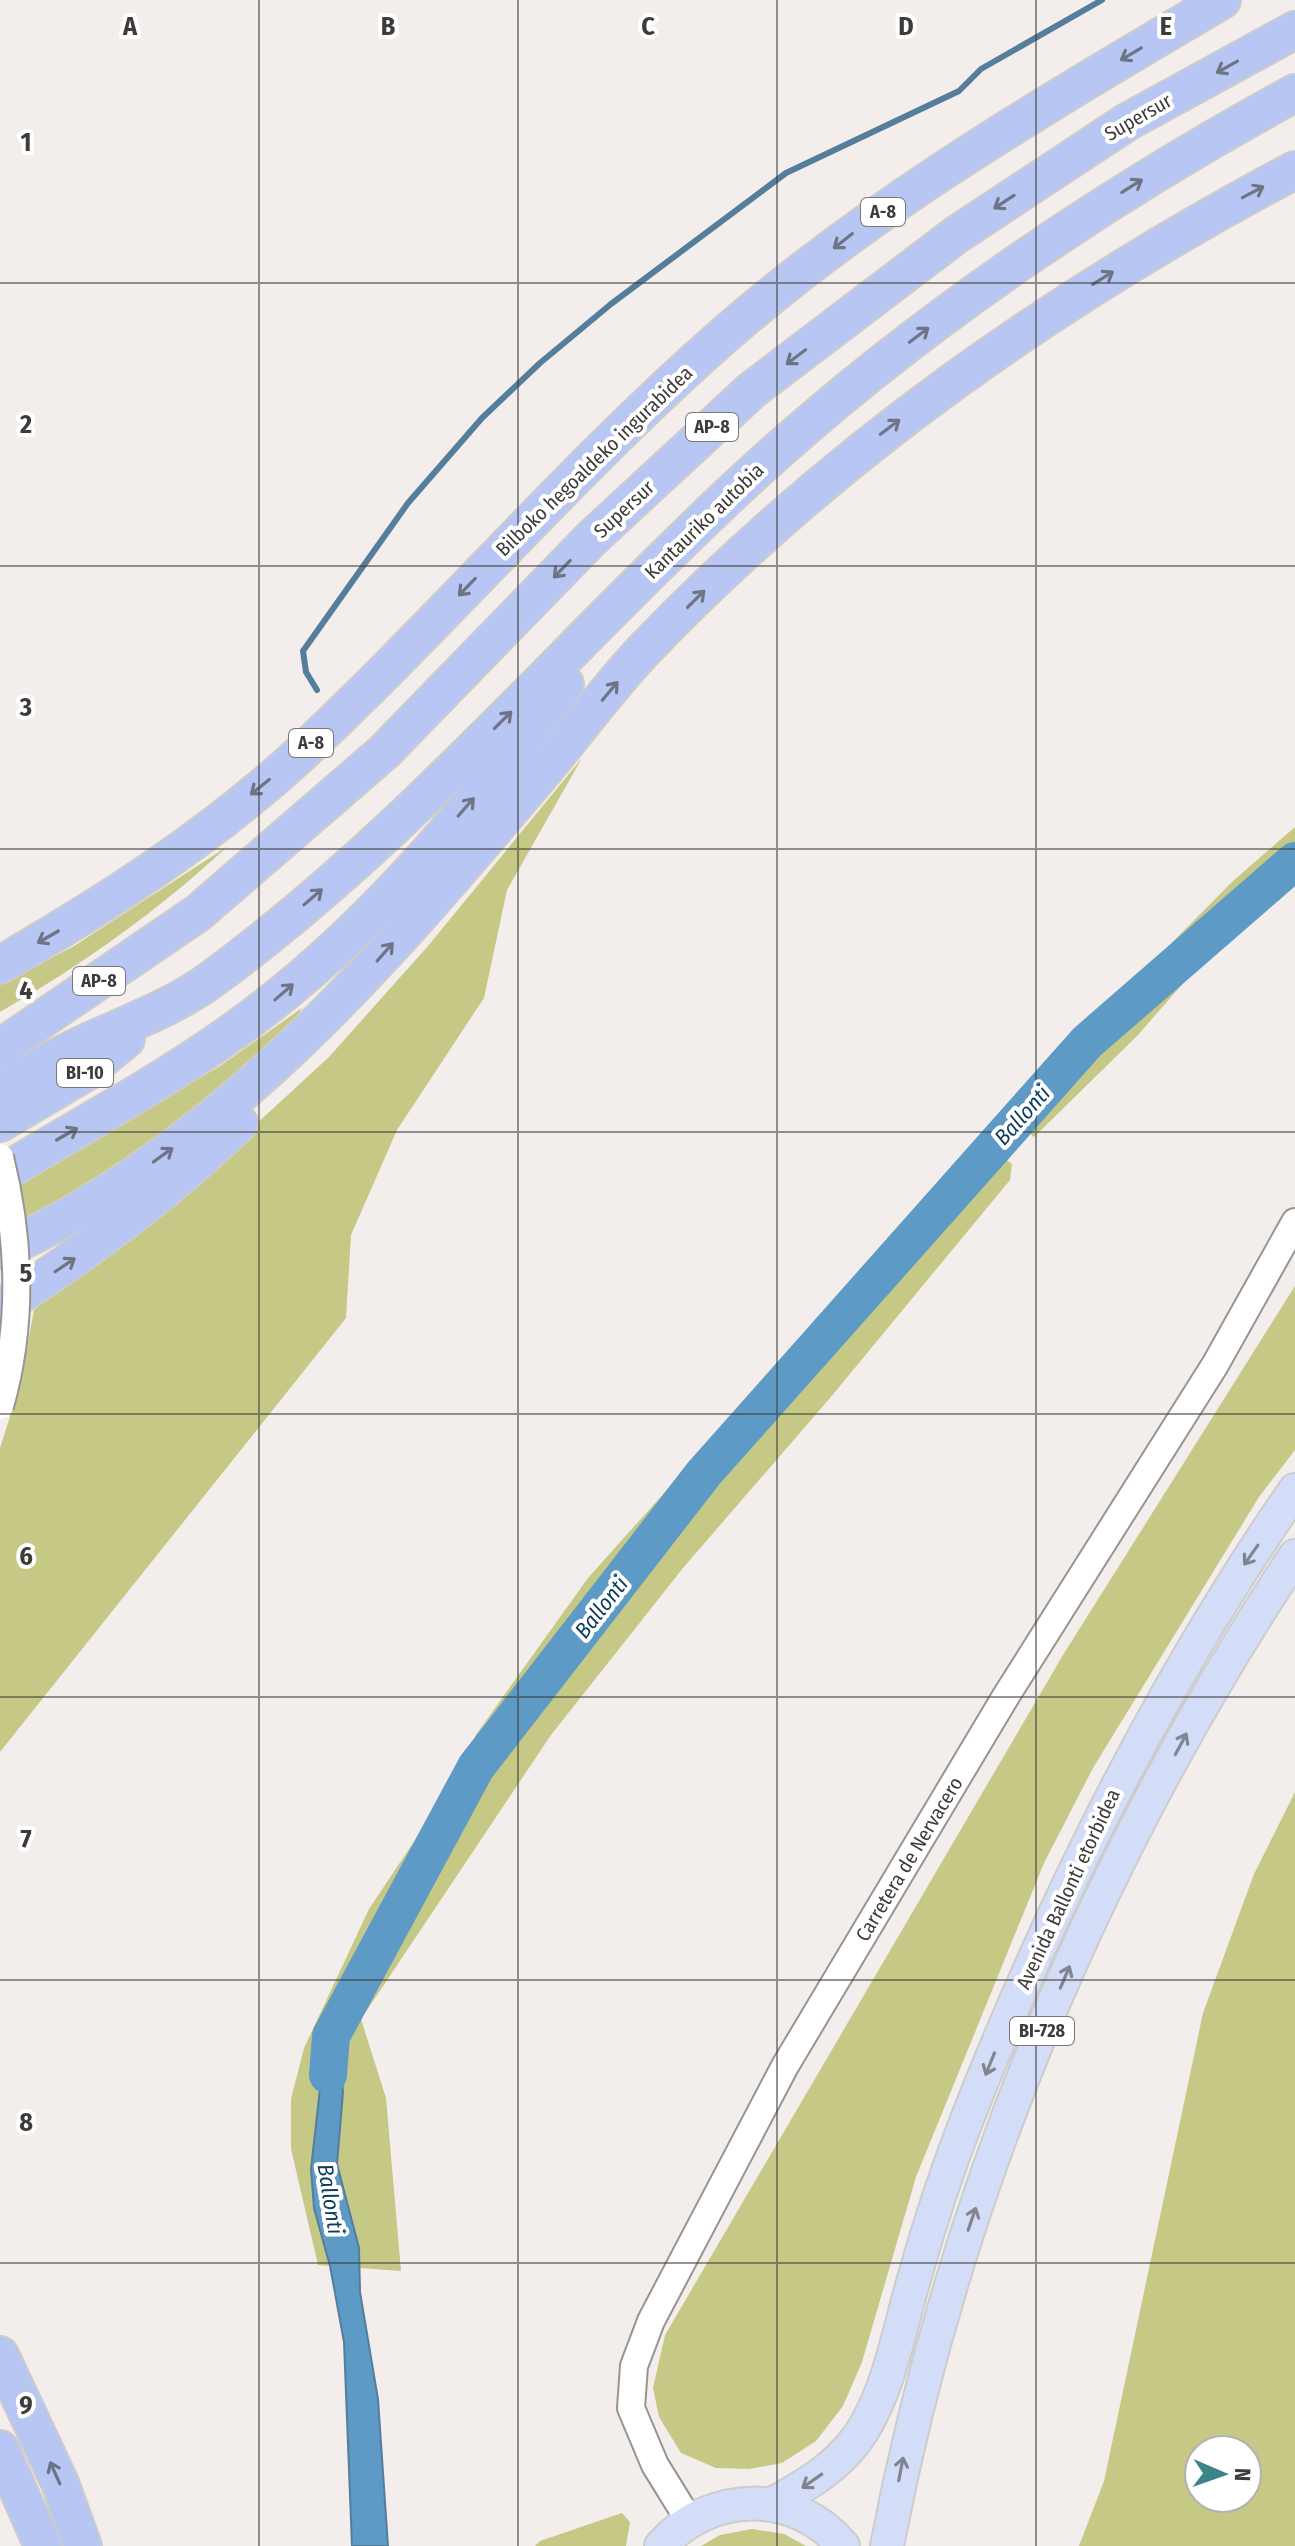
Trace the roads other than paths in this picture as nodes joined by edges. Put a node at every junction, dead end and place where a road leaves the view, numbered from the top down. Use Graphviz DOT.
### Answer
graph roads {
  1 [pos="1222,0"];
  2 [pos="1295,30"];
  3 [pos="1295,93"];
  4 [pos="1295,170"];
  5 [pos="651,571"];
  6 [pos="0,965"];
  7 [pos="161,1010"];
  8 [pos="334,1011"];
  9 [pos="0,1048"];
  10 [pos="0,1089"];
  11 [pos="0,1123"];
  12 [pos="0,1157"];
  13 [pos="0,1175"];
  14 [pos="1295,1222"];
  15 [pos="0,1251"];
  16 [pos="0,1308"];
  17 [pos="0,1406"];
  18 [pos="1295,1490"];
  19 [pos="1295,1556"];
  20 [pos="0,2355"];
  21 [pos="0,2449"];
  22 [pos="772,2504"];
  23 [pos="689,2520"];
  24 [pos="43,2546"];
  25 [pos="83,2546"];
  26 [pos="661,2546"];
  27 [pos="843,2546"];
  28 [pos="887,2546"];
  1 -- 6 [label="highway, Bilboko hegoaldeko ingurabidea / A-8, one-way"];
  2 -- 9 [label="highway, Supersur / AP-8, one-way"];
  5 -- 3 [label="highway, Kantauriko autobia, one-way"];
  8 -- 4 [label="highway, one-way"];
  7 -- 5 [label="highway, Kantauriko autobia, one-way"];
  13 -- 5 [label="highway, one-way"];
  7 -- 10 [label="highway, AP-8"];
  7 -- 11 [label="highway, BI-10"];
  15 -- 8 [label="highway, one-way"];
  16 -- 8 [label="highway, one-way"];
  12 -- 17 [label="street, bridge"];
  14 -- 23 [label="street, Carretera de Nervacero"];
  18 -- 22 [label="main road, Avenida Ballonti etorbidea / BI-728, one-way"];
  28 -- 19 [label="main road, Avenida Ballonti etorbidea / BI-728, one-way"];
  25 -- 20 [label="highway, one-way"];
  21 -- 24 [label="highway"];
  22 -- 23 [label="main road, BI-728"];
  22 -- 27 [label="main road, BI-728"];
  23 -- 26 [label="main road, BI-728"];
}
